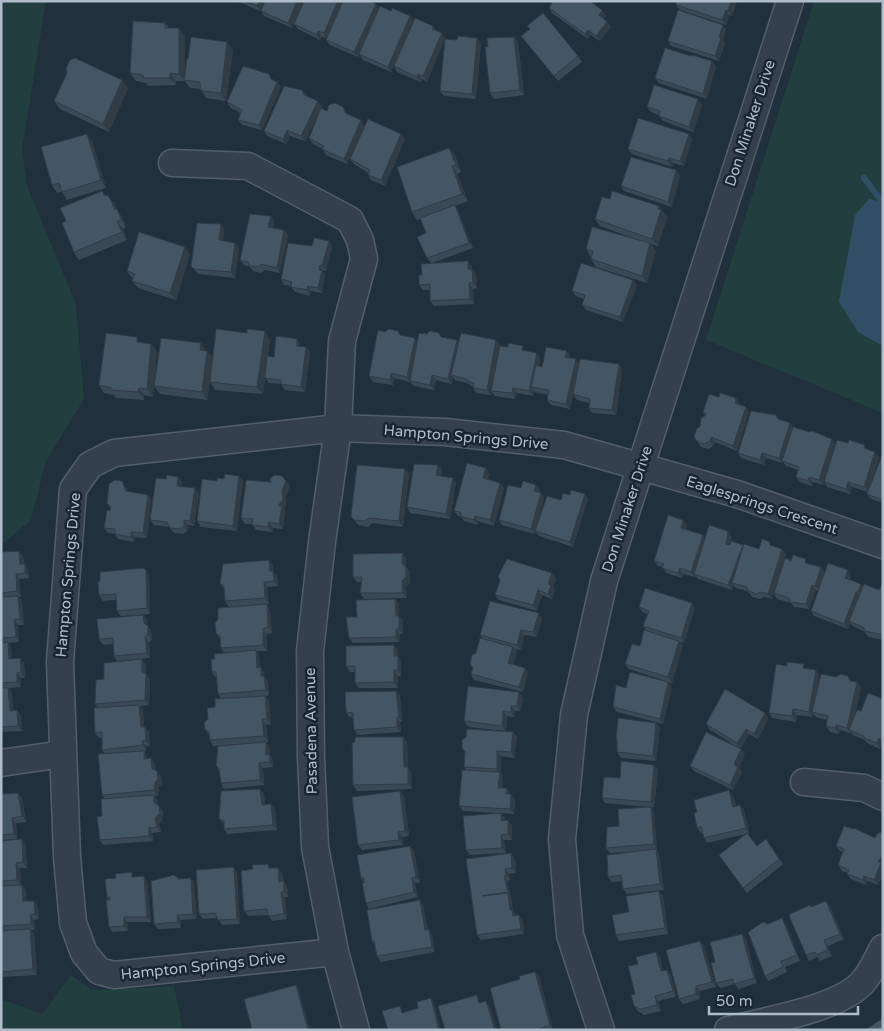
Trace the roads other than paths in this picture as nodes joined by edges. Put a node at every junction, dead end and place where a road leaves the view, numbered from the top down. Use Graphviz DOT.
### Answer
graph roads {
  1 [pos="790,1"];
  2 [pos="172,163"];
  3 [pos="338,428"];
  4 [pos="640,466"];
  5 [pos="883,545"];
  6 [pos="63,754"];
  7 [pos="1,763"];
  8 [pos="804,782"];
  9 [pos="883,797"];
  10 [pos="883,948"];
  11 [pos="335,952"];
  12 [pos="356,1030"];
  13 [pos="601,1030"];
  14 [pos="728,1030"];
  1 -- 4 [label="street, Don Minaker Drive"];
  2 -- 3 [label="street, Pasadena Avenue"];
  3 -- 4 [label="street, Hampton Springs Drive"];
  3 -- 6 [label="street, Hampton Springs Drive"];
  3 -- 11 [label="street, Pasadena Avenue"];
  4 -- 5 [label="street, Eaglesprings Crescent"];
  4 -- 13 [label="street, Don Minaker Drive"];
  6 -- 7 [label="street"];
  6 -- 11 [label="street, Hampton Springs Drive"];
  8 -- 9 [label="street"];
  10 -- 14 [label="street"];
  11 -- 12 [label="street, Pasadena Avenue"];
}
